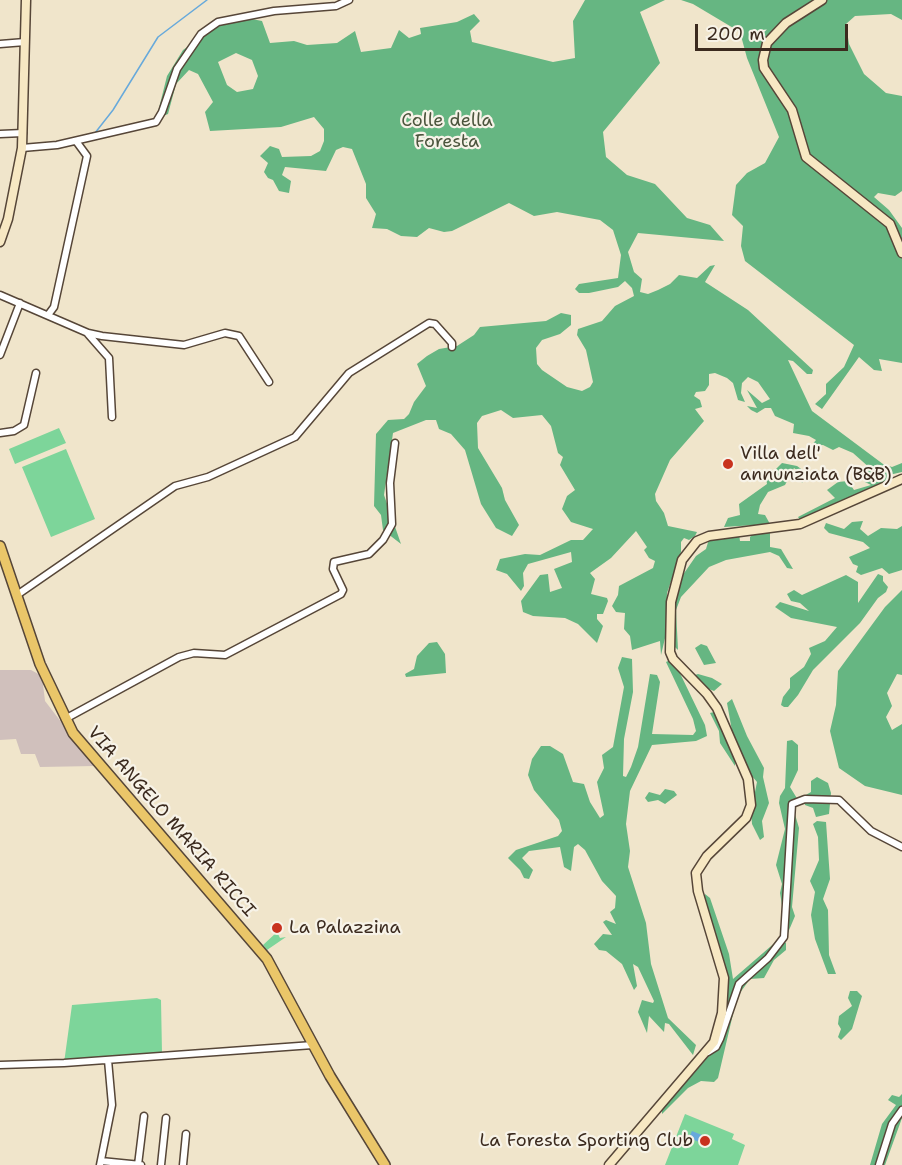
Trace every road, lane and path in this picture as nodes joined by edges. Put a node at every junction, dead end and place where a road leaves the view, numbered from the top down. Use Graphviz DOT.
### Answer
graph roads {
  1 [pos="26,0"];
  2 [pos="349,0"];
  3 [pos="822,0"];
  4 [pos="25,42"];
  5 [pos="0,44"];
  6 [pos="23,133"];
  7 [pos="0,134"];
  8 [pos="76,141"];
  9 [pos="22,148"];
  10 [pos="4,219"];
  11 [pos="0,242"];
  12 [pos="902,253"];
  13 [pos="0,295"];
  14 [pos="20,303"];
  15 [pos="48,315"];
  16 [pos="88,333"];
  17 [pos="452,347"];
  18 [pos="0,355"];
  19 [pos="36,373"];
  20 [pos="269,382"];
  21 [pos="112,417"];
  22 [pos="0,433"];
  23 [pos="395,442"];
  24 [pos="902,479"];
  25 [pos="0,546"];
  26 [pos="17,595"];
  27 [pos="64,719"];
  28 [pos="902,847"];
  29 [pos="313,1045"];
  30 [pos="707,1052"];
  31 [pos="108,1060"];
  32 [pos="0,1065"];
  33 [pos="902,1110"];
  34 [pos="144,1116"];
  35 [pos="166,1118"];
  36 [pos="186,1134"];
  37 [pos="100,1163"];
  38 [pos="140,1165"];
  39 [pos="161,1165"];
  40 [pos="183,1165"];
  41 [pos="385,1165"];
  42 [pos="609,1165"];
  43 [pos="879,1165"];
  1 -- 4 [label="main road"];
  2 -- 8 [label="street"];
  3 -- 12 [label="main road"];
  4 -- 5 [label="street"];
  4 -- 6 [label="main road"];
  6 -- 7 [label="street"];
  6 -- 9 [label="main road"];
  8 -- 9 [label="street"];
  8 -- 15 [label="street"];
  9 -- 10 [label="main road"];
  10 -- 11 [label="main road"];
  13 -- 14 [label="street"];
  14 -- 15 [label="street"];
  14 -- 18 [label="street"];
  15 -- 16 [label="street"];
  16 -- 20 [label="street"];
  16 -- 21 [label="street"];
  17 -- 26 [label="street"];
  19 -- 22 [label="street"];
  23 -- 27 [label="street"];
  24 -- 30 [label="main road"];
  25 -- 26 [label="main road, VIA ANGELO MARIA RICCI"];
  26 -- 27 [label="main road, VIA ANGELO MARIA RICCI"];
  27 -- 29 [label="main road, VIA ANGELO MARIA RICCI"];
  28 -- 30 [label="street"];
  29 -- 31 [label="street"];
  29 -- 41 [label="main road, VIA ANGELO MARIA RICCI"];
  30 -- 42 [label="main road"];
  31 -- 32 [label="street"];
  31 -- 37 [label="street"];
  33 -- 43 [label="street"];
  34 -- 38 [label="street"];
  35 -- 39 [label="street"];
  36 -- 40 [label="street"];
  37 -- 38 [label="street"];
}
